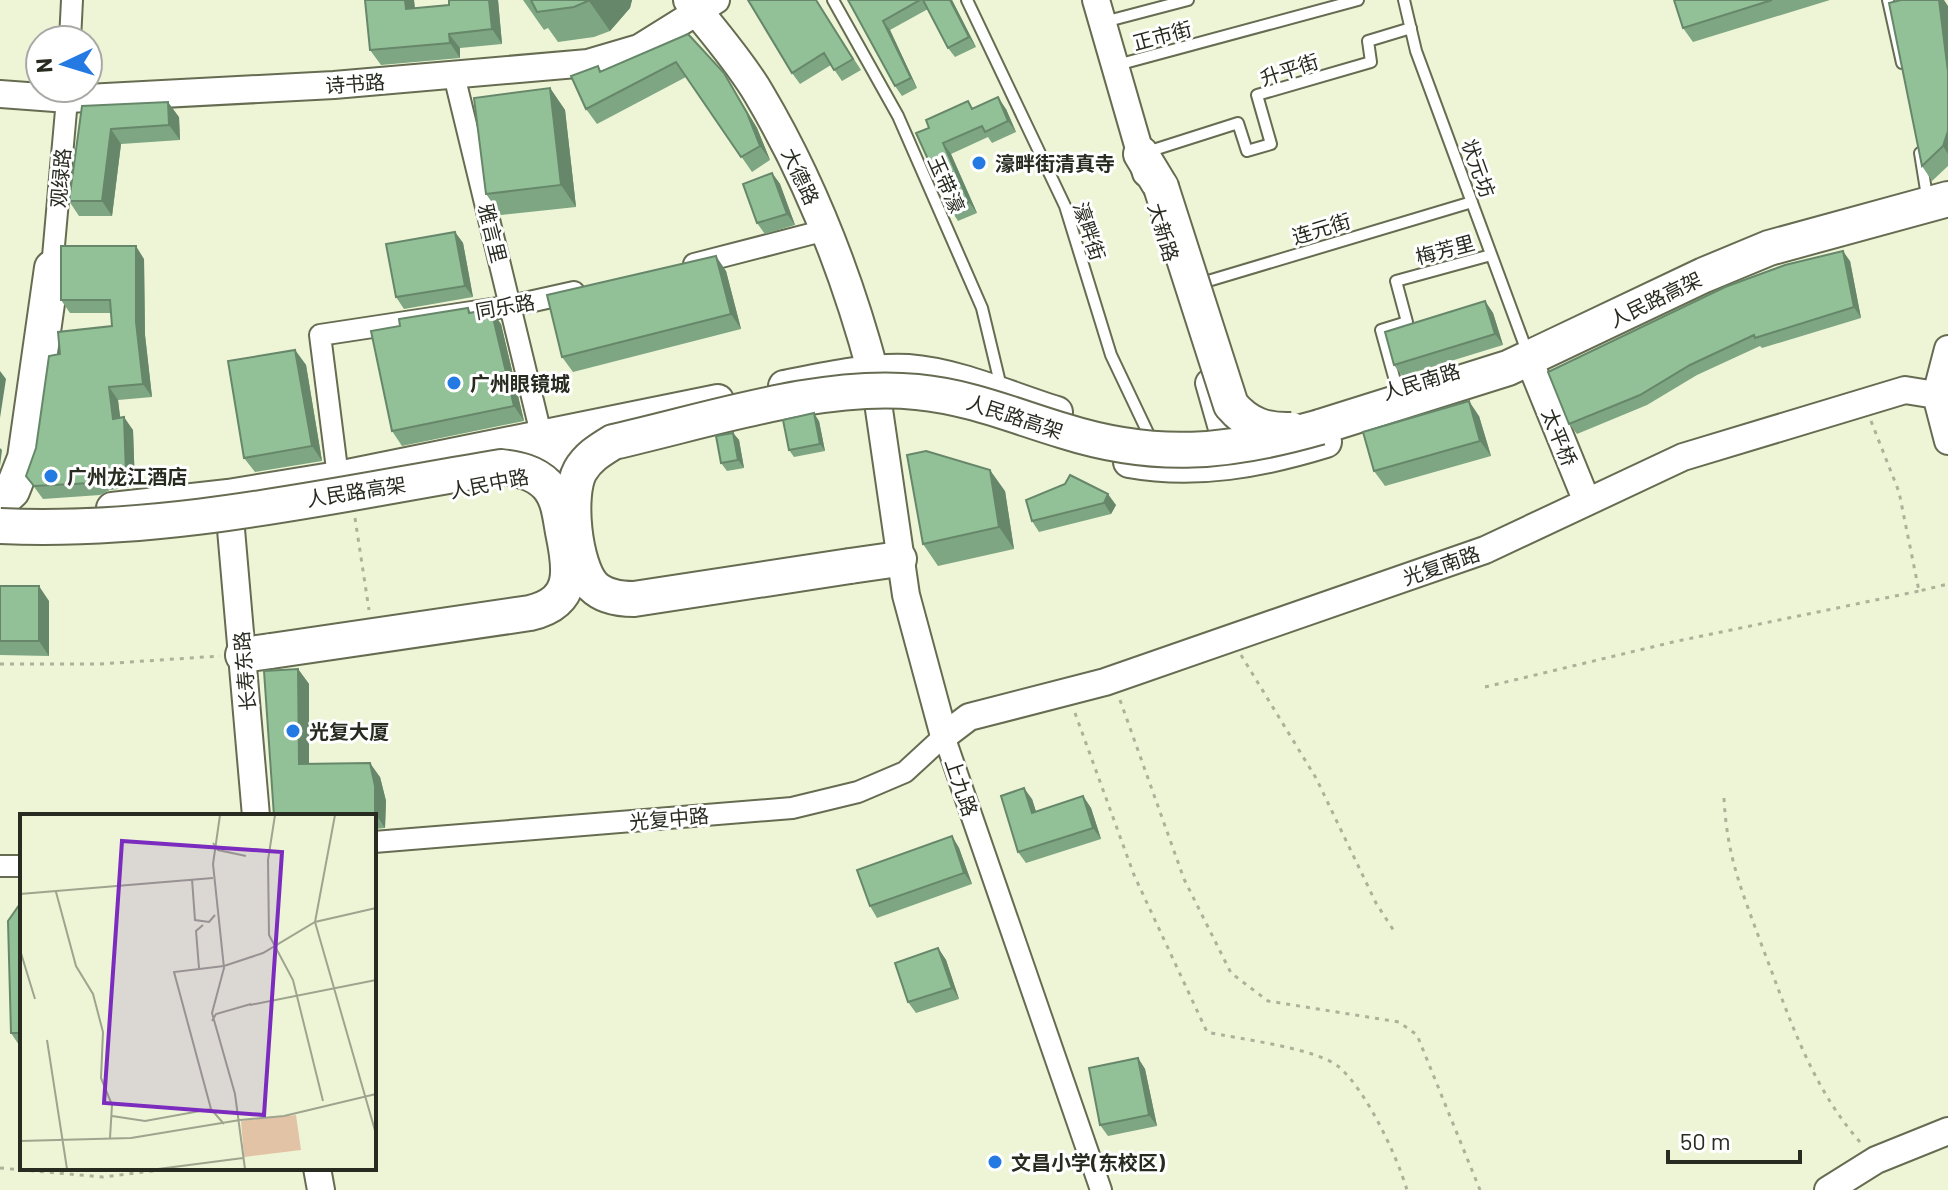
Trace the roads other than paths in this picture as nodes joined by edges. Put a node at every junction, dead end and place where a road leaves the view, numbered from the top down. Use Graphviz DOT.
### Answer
graph roads {
  1 [pos="72,0"];
  2 [pos="833,0"];
  3 [pos="967,0"];
  4 [pos="1188,0"];
  5 [pos="1358,0"];
  6 [pos="1404,0"];
  7 [pos="1888,0"];
  8 [pos="1336,3"];
  9 [pos="701,4"];
  10 [pos="1099,11"];
  11 [pos="71,24"];
  12 [pos="1411,28"];
  13 [pos="1115,66"];
  14 [pos="454,75"];
  15 [pos="1904,75"];
  16 [pos="104,92"];
  17 [pos="0,94"];
  18 [pos="24,94"];
  19 [pos="67,104"];
  20 [pos="1917,134"];
  21 [pos="1141,154"];
  22 [pos="1941,191"];
  23 [pos="1472,202"];
  24 [pos="1948,215"];
  25 [pos="826,230"];
  26 [pos="1491,255"];
  27 [pos="52,268"];
  28 [pos="678,268"];
  29 [pos="602,285"];
  30 [pos="1181,289"];
  31 [pos="511,306"];
  32 [pos="1948,349"];
  33 [pos="1530,359"];
  34 [pos="873,372"];
  35 [pos="1397,388"];
  36 [pos="1002,393"];
  37 [pos="1936,395"];
  38 [pos="878,404"];
  39 [pos="1320,427"];
  40 [pos="1148,433"];
  41 [pos="1224,434"];
  42 [pos="542,438"];
  43 [pos="1948,441"];
  44 [pos="613,442"];
  45 [pos="1232,464"];
  46 [pos="501,467"];
  47 [pos="338,477"];
  48 [pos="228,495"];
  49 [pos="0,502"];
  50 [pos="1587,502"];
  51 [pos="0,511"];
  52 [pos="0,526"];
  53 [pos="231,526"];
  54 [pos="0,541"];
  55 [pos="899,559"];
  56 [pos="257,653"];
  57 [pos="944,736"];
  58 [pos="256,814"];
  59 [pos="376,842"];
  60 [pos="1948,1131"];
  61 [pos="317,1170"];
  62 [pos="321,1190"];
  63 [pos="1101,1190"];
  64 [pos="1828,1190"];
  1 -- 11 [label="street"];
  2 -- 36 [label="lane, 玉带濠"];
  3 -- 40 [label="lane, 濠畔街"];
  4 -- 10 [label="lane"];
  5 -- 8 [label="lane, 正市街"];
  6 -- 12 [label="lane, 状元坊"];
  7 -- 15 [label="lane"];
  8 -- 13 [label="lane, 正市街"];
  9 -- 14 [label="street, 诗书路"];
  9 -- 25 [label="main road, 大德路"];
  10 -- 13 [label="street, 大新路"];
  12 -- 21 [label="lane, 升平街"];
  12 -- 23 [label="lane, 状元坊"];
  13 -- 21 [label="street, 大新路"];
  14 -- 16 [label="street, 诗书路"];
  14 -- 31 [label="street, 雅言里"];
  17 -- 18 [label="street, 诗书路"];
  19 -- 27 [label="street, 观绿路"];
  20 -- 22 [label="lane"];
  21 -- 30 [label="street, 大新路"];
  21 -- 39 [label="main road, bridge"];
  22 -- 33 [label="main road, 人民南路"];
  22 -- 39 [label="main road, 人民路高架"];
  23 -- 26 [label="lane, 状元坊"];
  23 -- 30 [label="lane, 连元街"];
  24 -- 33 [label="main road, 人民南路"];
  25 -- 28 [label="street"];
  25 -- 34 [label="main road, 大德路"];
  26 -- 33 [label="lane, 状元坊"];
  26 -- 35 [label="lane, 梅芳里"];
  27 -- 49 [label="main road"];
  29 -- 31 [label="street, 同乐路"];
  30 -- 41 [label="street, 大新路"];
  31 -- 42 [label="street, 雅言里"];
  31 -- 47 [label="street, 同乐路"];
  32 -- 37 [label="street"];
  33 -- 35 [label="main road, 人民南路"];
  33 -- 45 [label="main road, 人民南路"];
  33 -- 50 [label="street, 太平桥"];
  34 -- 36 [label="main road, 人民南路"];
  34 -- 38 [label="street, 上九路"];
  34 -- 42 [label="main road, 人民中路"];
  35 -- 41 [label="main road, 人民南路"];
  36 -- 40 [label="main road, 人民南路"];
  37 -- 43 [label="street"];
  37 -- 50 [label="street, 光复南路"];
  38 -- 45 [label="main road, 人民南路"];
  38 -- 53 [label="main road, 人民中路"];
  38 -- 55 [label="street, 上九路"];
  39 -- 44 [label="main road, 人民路高架, bridge"];
  40 -- 41 [label="main road, 人民南路"];
  41 -- 45 [label="street, 大新路"];
  42 -- 47 [label="main road, 人民中路"];
  44 -- 46 [label="main road, 人民路高架, bridge"];
  44 -- 55 [label="main road, bridge"];
  46 -- 52 [label="main road, 人民路高架, bridge"];
  46 -- 56 [label="main road, bridge"];
  47 -- 48 [label="main road, 人民中路"];
  48 -- 51 [label="main road, 人民中路"];
  48 -- 53 [label="street, 长寿东路"];
  50 -- 57 [label="street, 光复南路"];
  53 -- 54 [label="main road, 人民中路"];
  53 -- 56 [label="street, 长寿东路"];
  55 -- 57 [label="street, 上九路"];
  56 -- 58 [label="street, 长寿东路"];
  57 -- 59 [label="street, 光复中路"];
  57 -- 63 [label="street, 上九路"];
  60 -- 64 [label="street"];
  61 -- 62 [label="street"];
}
